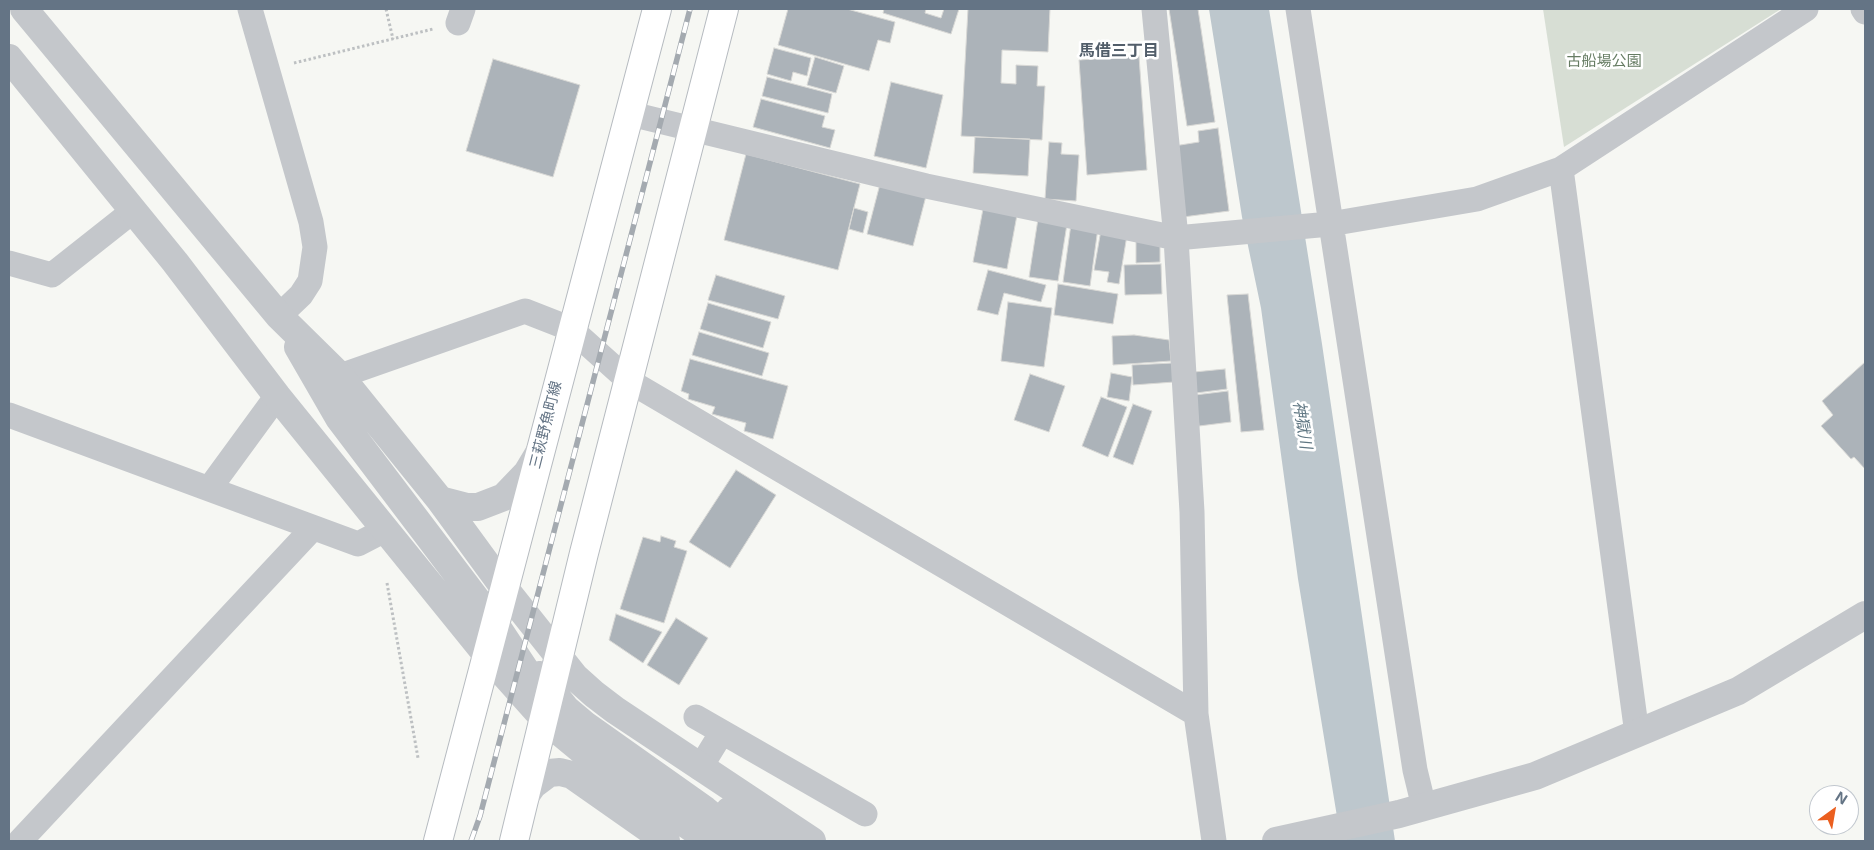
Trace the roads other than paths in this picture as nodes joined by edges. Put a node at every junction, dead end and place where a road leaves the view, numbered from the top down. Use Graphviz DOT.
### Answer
graph roads {
  1 [pos="24,9"];
  2 [pos="250,9"];
  3 [pos="657,9"];
  4 [pos="724,9"];
  5 [pos="1154,9"];
  6 [pos="1298,9"];
  7 [pos="1806,9"];
  8 [pos="1862,9"];
  9 [pos="1865,12"];
  10 [pos="9,58"];
  11 [pos="631,114"];
  12 [pos="692,130"];
  13 [pos="1561,169"];
  14 [pos="133,211"];
  15 [pos="1330,224"];
  16 [pos="1176,238"];
  17 [pos="9,263"];
  18 [pos="279,316"];
  19 [pos="571,329"];
  20 [pos="340,376"];
  21 [pos="629,381"];
  22 [pos="277,396"];
  23 [pos="9,415"];
  24 [pos="539,452"];
  25 [pos="209,489"];
  26 [pos="440,500"];
  27 [pos="313,528"];
  28 [pos="385,530"];
  29 [pos="505,589"];
  30 [pos="1865,615"];
  31 [pos="495,624"];
  32 [pos="486,654"];
  33 [pos="558,658"];
  34 [pos="551,692"];
  35 [pos="615,710"];
  36 [pos="1196,714"];
  37 [pos="696,717"];
  38 [pos="545,720"];
  39 [pos="722,732"];
  40 [pos="1637,734"];
  41 [pos="700,768"];
  42 [pos="526,795"];
  43 [pos="1412,810"];
  44 [pos="865,814"];
  45 [pos="20,841"];
  46 [pos="438,841"];
  47 [pos="514,841"];
  48 [pos="666,841"];
  49 [pos="710,841"];
  50 [pos="743,841"];
  51 [pos="774,841"];
  52 [pos="812,841"];
  53 [pos="1214,841"];
  54 [pos="1276,841"];
  1 -- 18 [label="street"];
  2 -- 18 [label="street"];
  3 -- 11 [label="main road, 三萩野魚町線"];
  4 -- 12 [label="main road"];
  5 -- 16 [label="street"];
  6 -- 15 [label="street"];
  7 -- 13 [label="street"];
  8 -- 9 [label="street"];
  10 -- 14 [label="street"];
  11 -- 12 [label="street"];
  11 -- 19 [label="main road, 三萩野魚町線"];
  12 -- 16 [label="street"];
  12 -- 21 [label="main road"];
  13 -- 15 [label="street"];
  13 -- 40 [label="street"];
  14 -- 17 [label="street"];
  14 -- 22 [label="street"];
  15 -- 16 [label="street"];
  15 -- 43 [label="street"];
  16 -- 36 [label="street"];
  18 -- 20 [label="street"];
  18 -- 31 [label="street"];
  19 -- 20 [label="street"];
  19 -- 21 [label="street"];
  19 -- 24 [label="main road, 三萩野魚町線"];
  20 -- 26 [label="street"];
  21 -- 33 [label="main road"];
  21 -- 36 [label="street"];
  22 -- 25 [label="street"];
  22 -- 28 [label="street"];
  23 -- 25 [label="street"];
  24 -- 26 [label="street"];
  24 -- 29 [label="main road, 三萩野魚町線"];
  25 -- 27 [label="street"];
  26 -- 29 [label="street"];
  27 -- 28 [label="street"];
  27 -- 45 [label="street"];
  28 -- 32 [label="street"];
  29 -- 31 [label="main road, 三萩野魚町線"];
  29 -- 33 [label="street"];
  29 -- 34 [label="street"];
  30 -- 40 [label="street"];
  31 -- 32 [label="main road, 三萩野魚町線"];
  31 -- 38 [label="street"];
  32 -- 38 [label="street"];
  32 -- 46 [label="main road, 三萩野魚町線"];
  33 -- 34 [label="main road"];
  33 -- 35 [label="street"];
  34 -- 38 [label="main road"];
  34 -- 50 [label="street"];
  35 -- 41 [label="street"];
  35 -- 51 [label="street"];
  36 -- 53 [label="street"];
  37 -- 39 [label="street"];
  38 -- 42 [label="main road"];
  38 -- 49 [label="street"];
  39 -- 41 [label="street"];
  39 -- 44 [label="street"];
  40 -- 43 [label="street"];
  41 -- 52 [label="street"];
  42 -- 47 [label="main road"];
  42 -- 48 [label="street"];
  43 -- 54 [label="street"];
}
